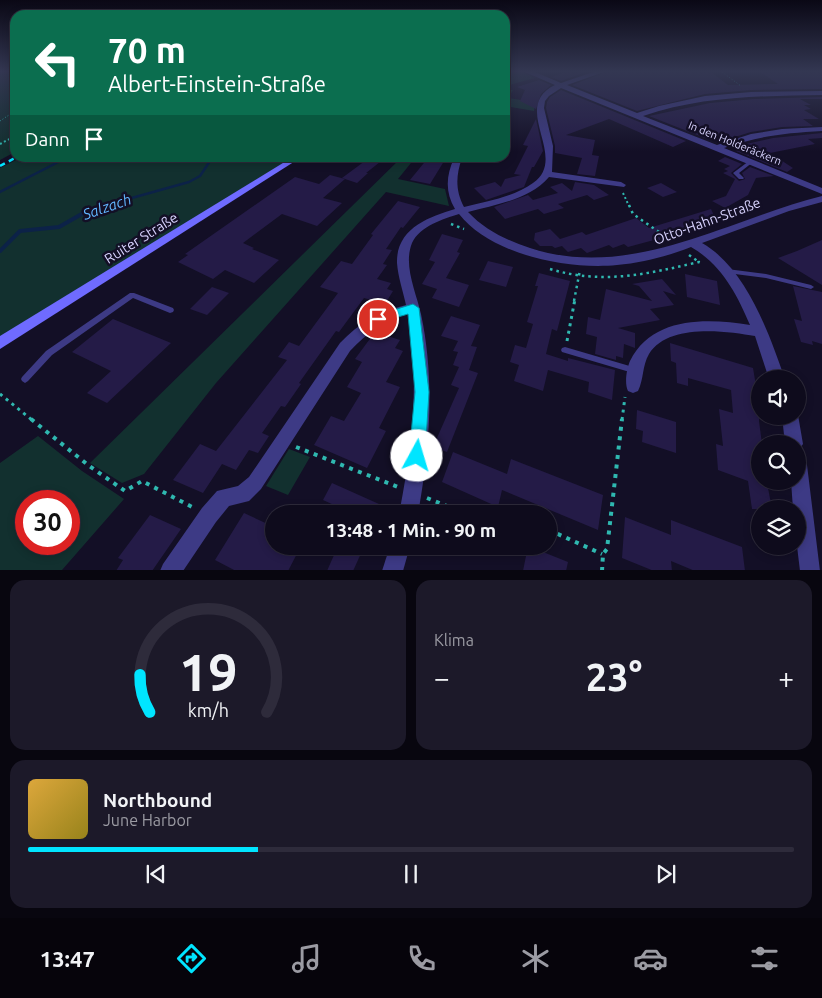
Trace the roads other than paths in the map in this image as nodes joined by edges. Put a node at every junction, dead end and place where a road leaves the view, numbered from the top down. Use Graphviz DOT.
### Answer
graph roads {
  1 [pos="543,99"];
  2 [pos="592,99"];
  3 [pos="696,99"];
  4 [pos="636,116"];
  5 [pos="822,129"];
  6 [pos="717,148"];
  7 [pos="290,162"];
  8 [pos="457,162"];
  9 [pos="751,162"];
  10 [pos="548,174"];
  11 [pos="741,178"];
  12 [pos="621,185"];
  13 [pos="822,191"];
  14 [pos="822,199"];
  15 [pos="462,209"];
  16 [pos="694,244"];
  17 [pos="726,271"];
  18 [pos="810,287"];
  19 [pos="413,308"];
  20 [pos="170,310"];
  21 [pos="760,332"];
  22 [pos="0,343"];
  23 [pos="565,350"];
  24 [pos="633,370"];
  25 [pos="774,370"];
  26 [pos="26,379"];
  27 [pos="633,386"];
  28 [pos="801,490"];
  29 [pos="410,505"];
  30 [pos="397,555"];
  31 [pos="170,570"];
  32 [pos="392,570"];
  33 [pos="810,570"];
  1 -- 10 [label="street"];
  2 -- 4 [label="street, In den Holderäckern"];
  3 -- 4 [label="street"];
  4 -- 6 [label="street, In den Holderäckern"];
  5 -- 6 [label="street"];
  6 -- 9 [label="street, In den Holderäckern"];
  7 -- 22 [label="street, Ruiter Straße"];
  8 -- 15 [label="street, Otto-Hahn-Straße"];
  9 -- 11 [label="lane"];
  9 -- 13 [label="street, In den Holderäckern"];
  10 -- 12 [label="street"];
  10 -- 15 [label="street"];
  14 -- 16 [label="street, Otto-Hahn-Straße"];
  15 -- 16 [label="street, Otto-Hahn-Straße"];
  15 -- 19 [label="street"];
  16 -- 17 [label="street"];
  17 -- 18 [label="lane"];
  17 -- 21 [label="street"];
  19 -- 29 [label="street"];
  19 -- 31 [label="street"];
  20 -- 26 [label="lane"];
  21 -- 24 [label="street"];
  21 -- 25 [label="street"];
  23 -- 24 [label="lane"];
  24 -- 27 [label="street"];
  28 -- 33 [label="street"];
  30 -- 32 [label="street"];
}
